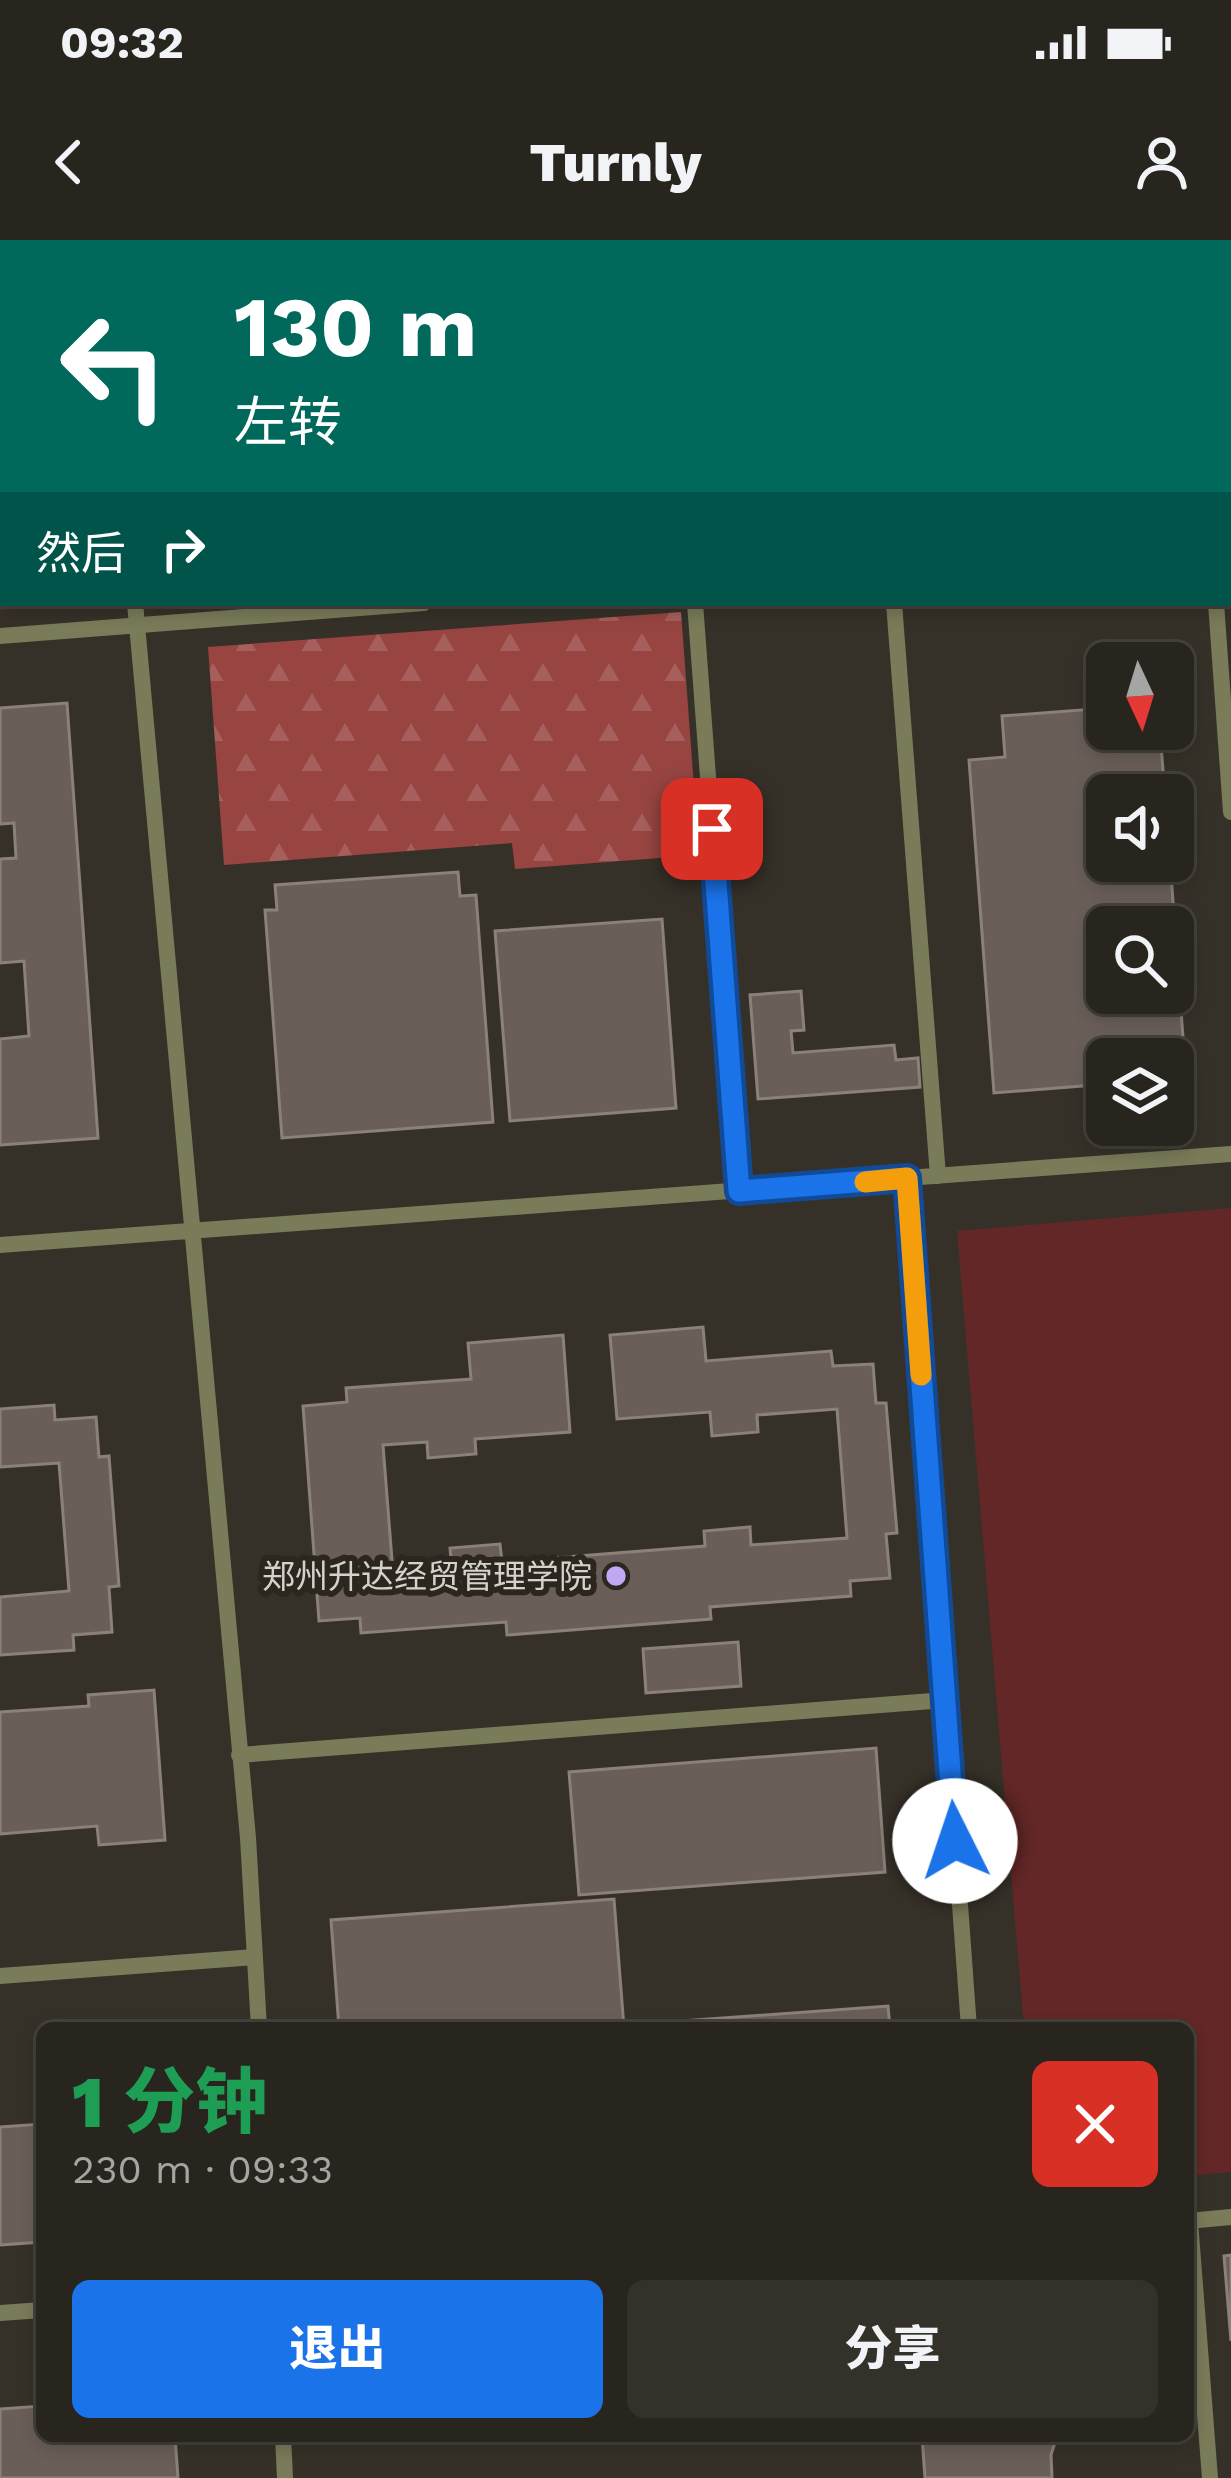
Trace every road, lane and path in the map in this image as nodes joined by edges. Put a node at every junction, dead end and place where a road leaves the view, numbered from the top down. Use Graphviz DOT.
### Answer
graph roads {
  1 [pos="135,606"];
  2 [pos="383,606"];
  3 [pos="695,606"];
  4 [pos="894,606"];
  5 [pos="1216,606"];
  6 [pos="136,625"];
  7 [pos="0,635"];
  8 [pos="1231,812"];
  9 [pos="1231,1154"];
  10 [pos="938,1176"];
  11 [pos="907,1178"];
  12 [pos="739,1191"];
  13 [pos="191,1232"];
  14 [pos="0,1245"];
  15 [pos="945,1700"];
  16 [pos="239,1755"];
  17 [pos="255,1958"];
  18 [pos="0,1976"];
  19 [pos="259,2022"];
  20 [pos="969,2022"];
  21 [pos="1231,2218"];
  22 [pos="1194,2221"];
  23 [pos="1194,2282"];
  24 [pos="36,2310"];
  25 [pos="0,2313"];
  26 [pos="283,2442"];
  27 [pos="285,2478"];
  28 [pos="1210,2478"];
  1 -- 6 [label="lane"];
  2 -- 6 [label="lane"];
  3 -- 12 [label="lane"];
  4 -- 10 [label="lane"];
  5 -- 8 [label="lane"];
  6 -- 7 [label="lane"];
  6 -- 13 [label="lane"];
  9 -- 10 [label="lane"];
  10 -- 11 [label="lane"];
  11 -- 12 [label="lane"];
  11 -- 15 [label="lane"];
  12 -- 13 [label="lane"];
  13 -- 14 [label="lane"];
  13 -- 16 [label="lane"];
  15 -- 16 [label="lane"];
  15 -- 20 [label="lane"];
  16 -- 17 [label="lane"];
  17 -- 18 [label="lane"];
  17 -- 19 [label="lane"];
  21 -- 22 [label="lane"];
  23 -- 28 [label="lane"];
  24 -- 25 [label="lane"];
  26 -- 27 [label="lane"];
}
